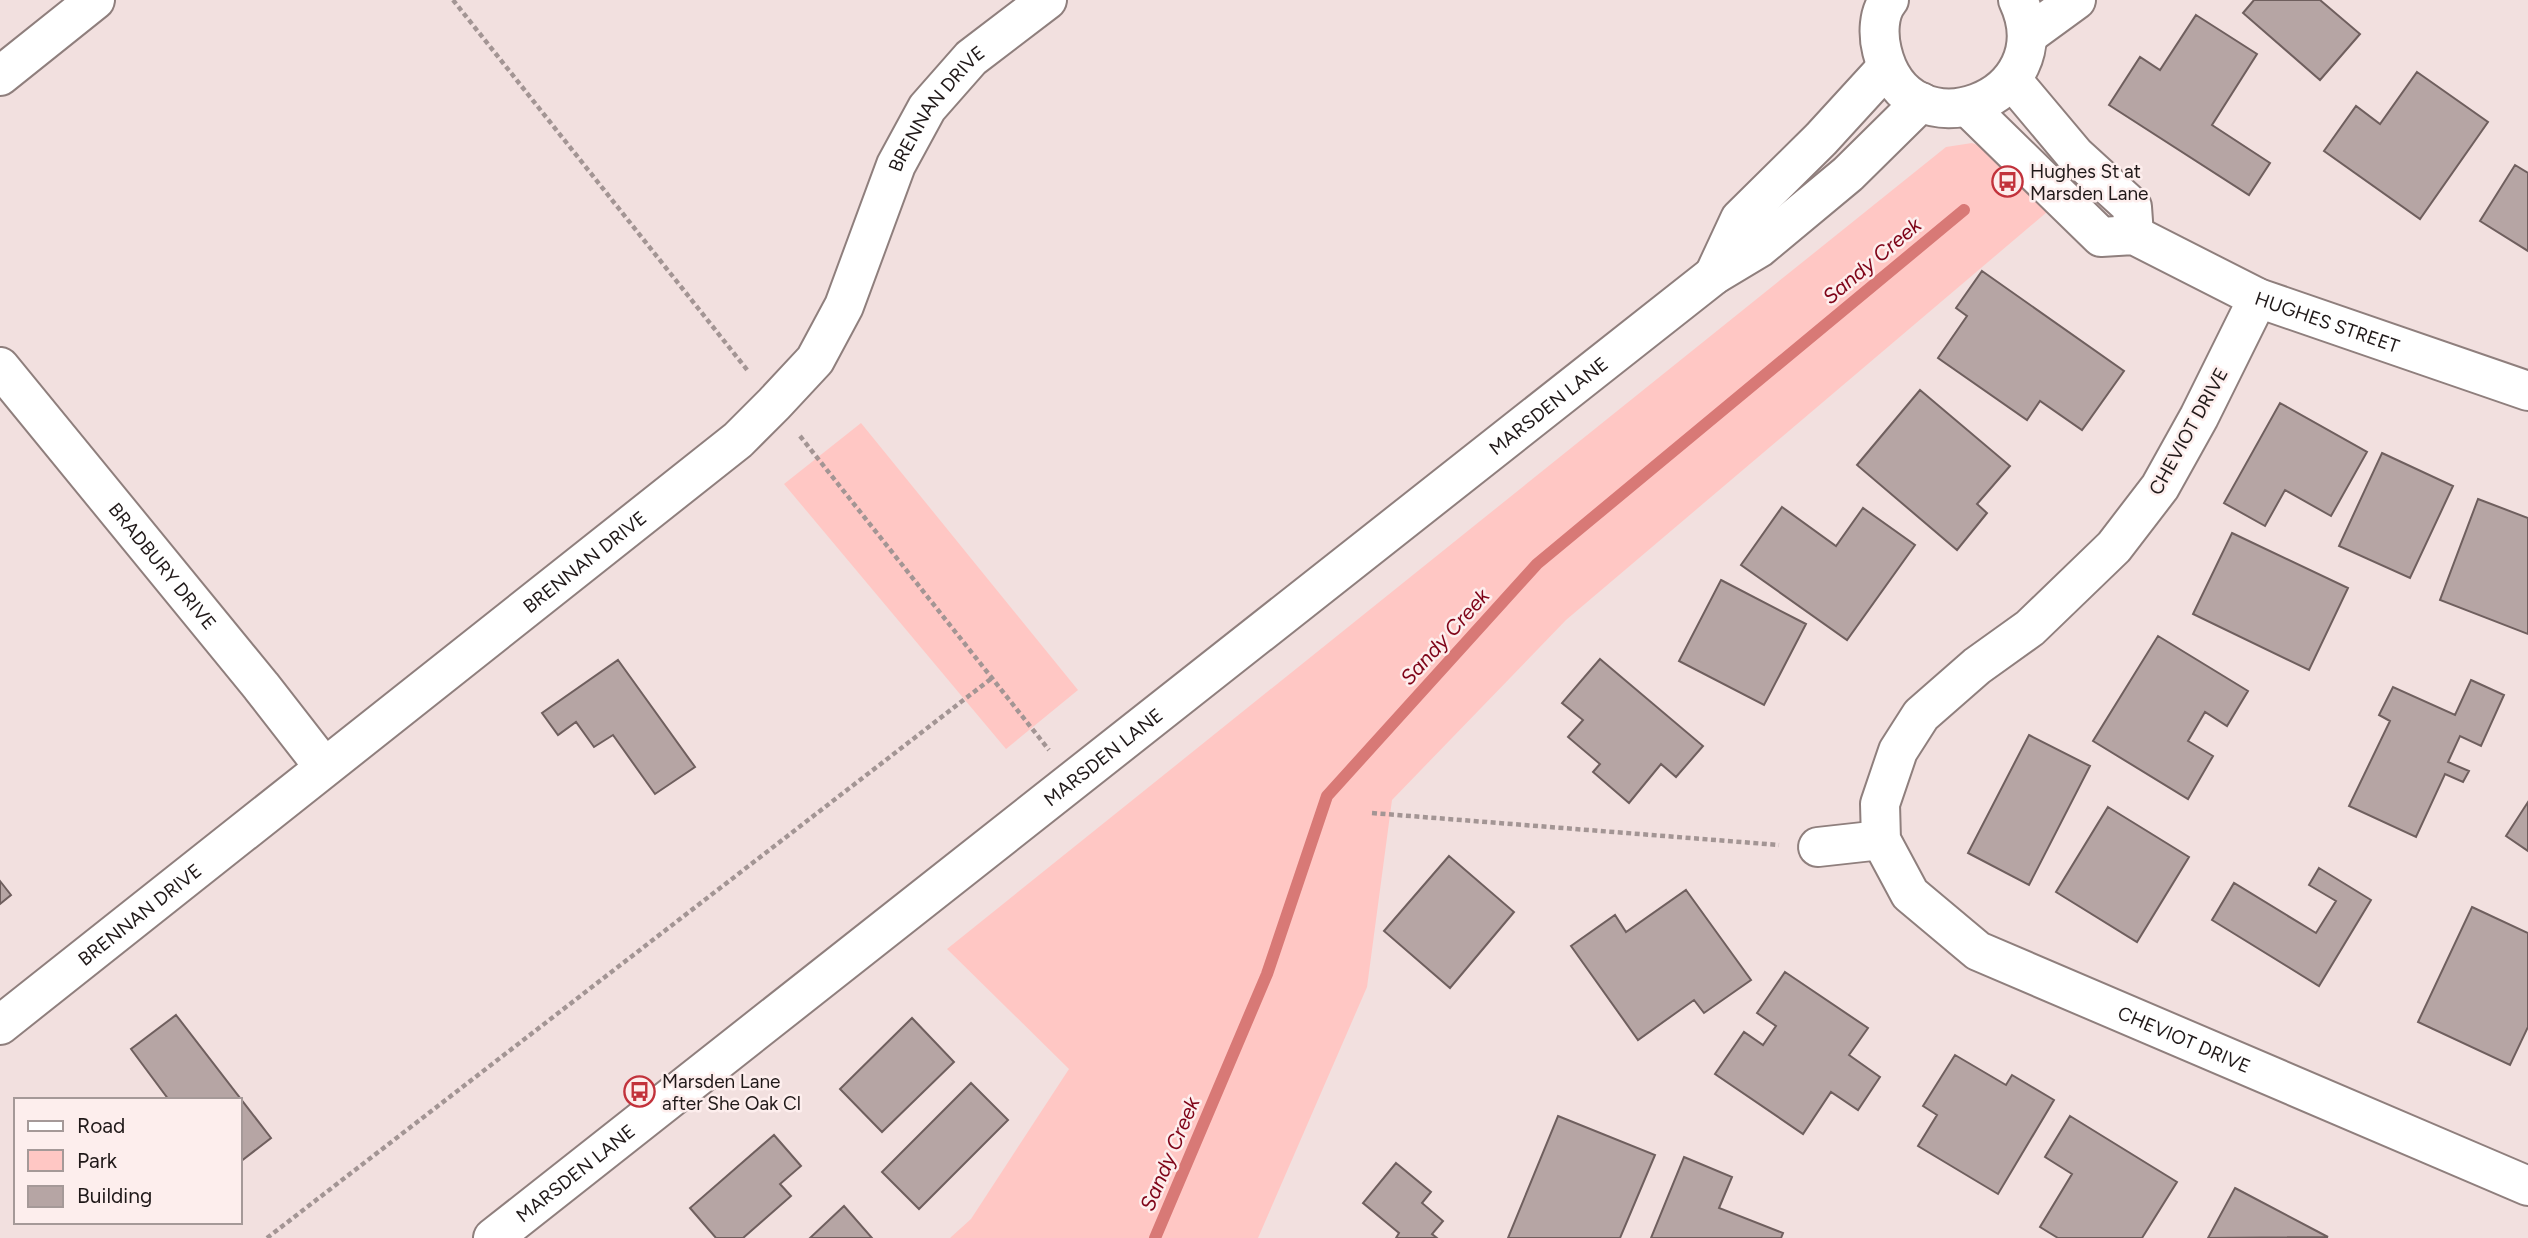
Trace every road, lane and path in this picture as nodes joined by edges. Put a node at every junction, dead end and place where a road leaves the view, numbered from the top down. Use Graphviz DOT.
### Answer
graph roads {
  1 [pos="94,0"];
  2 [pos="1047,0"];
  3 [pos="2076,0"];
  4 [pos="1885,2"];
  5 [pos="2023,18"];
  6 [pos="1886,68"];
  7 [pos="0,76"];
  8 [pos="2012,80"];
  9 [pos="1921,102"];
  10 [pos="1969,108"];
  11 [pos="2134,235"];
  12 [pos="1714,275"];
  13 [pos="2258,298"];
  14 [pos="0,368"];
  15 [pos="2528,391"];
  16 [pos="992,678"];
  17 [pos="324,767"];
  18 [pos="1372,813"];
  19 [pos="1881,840"];
  20 [pos="1818,847"];
  21 [pos="0,1026"];
  22 [pos="2528,1186"];
  23 [pos="267,1238"];
  24 [pos="494,1238"];
  1 -- 7 [label="street"];
  2 -- 17 [label="street, BRENNAN DRIVE"];
  3 -- 5 [label="street"];
  4 -- 6 [label="street"];
  5 -- 8 [label="street"];
  6 -- 9 [label="street"];
  6 -- 12 [label="street, MARSDEN LANE"];
  8 -- 10 [label="street"];
  8 -- 11 [label="street"];
  9 -- 10 [label="street"];
  9 -- 12 [label="street, MARSDEN LANE"];
  10 -- 11 [label="street, HUGHES STREET"];
  11 -- 13 [label="street, HUGHES STREET"];
  12 -- 24 [label="street, MARSDEN LANE"];
  13 -- 15 [label="street, HUGHES STREET"];
  13 -- 19 [label="street, CHEVIOT DRIVE"];
  14 -- 17 [label="street, BRADBURY DRIVE"];
  16 -- 23 [label="path"];
  17 -- 21 [label="street, BRENNAN DRIVE"];
  18 -- 20 [label="path"];
  19 -- 20 [label="street"];
  19 -- 22 [label="street, CHEVIOT DRIVE"];
}
